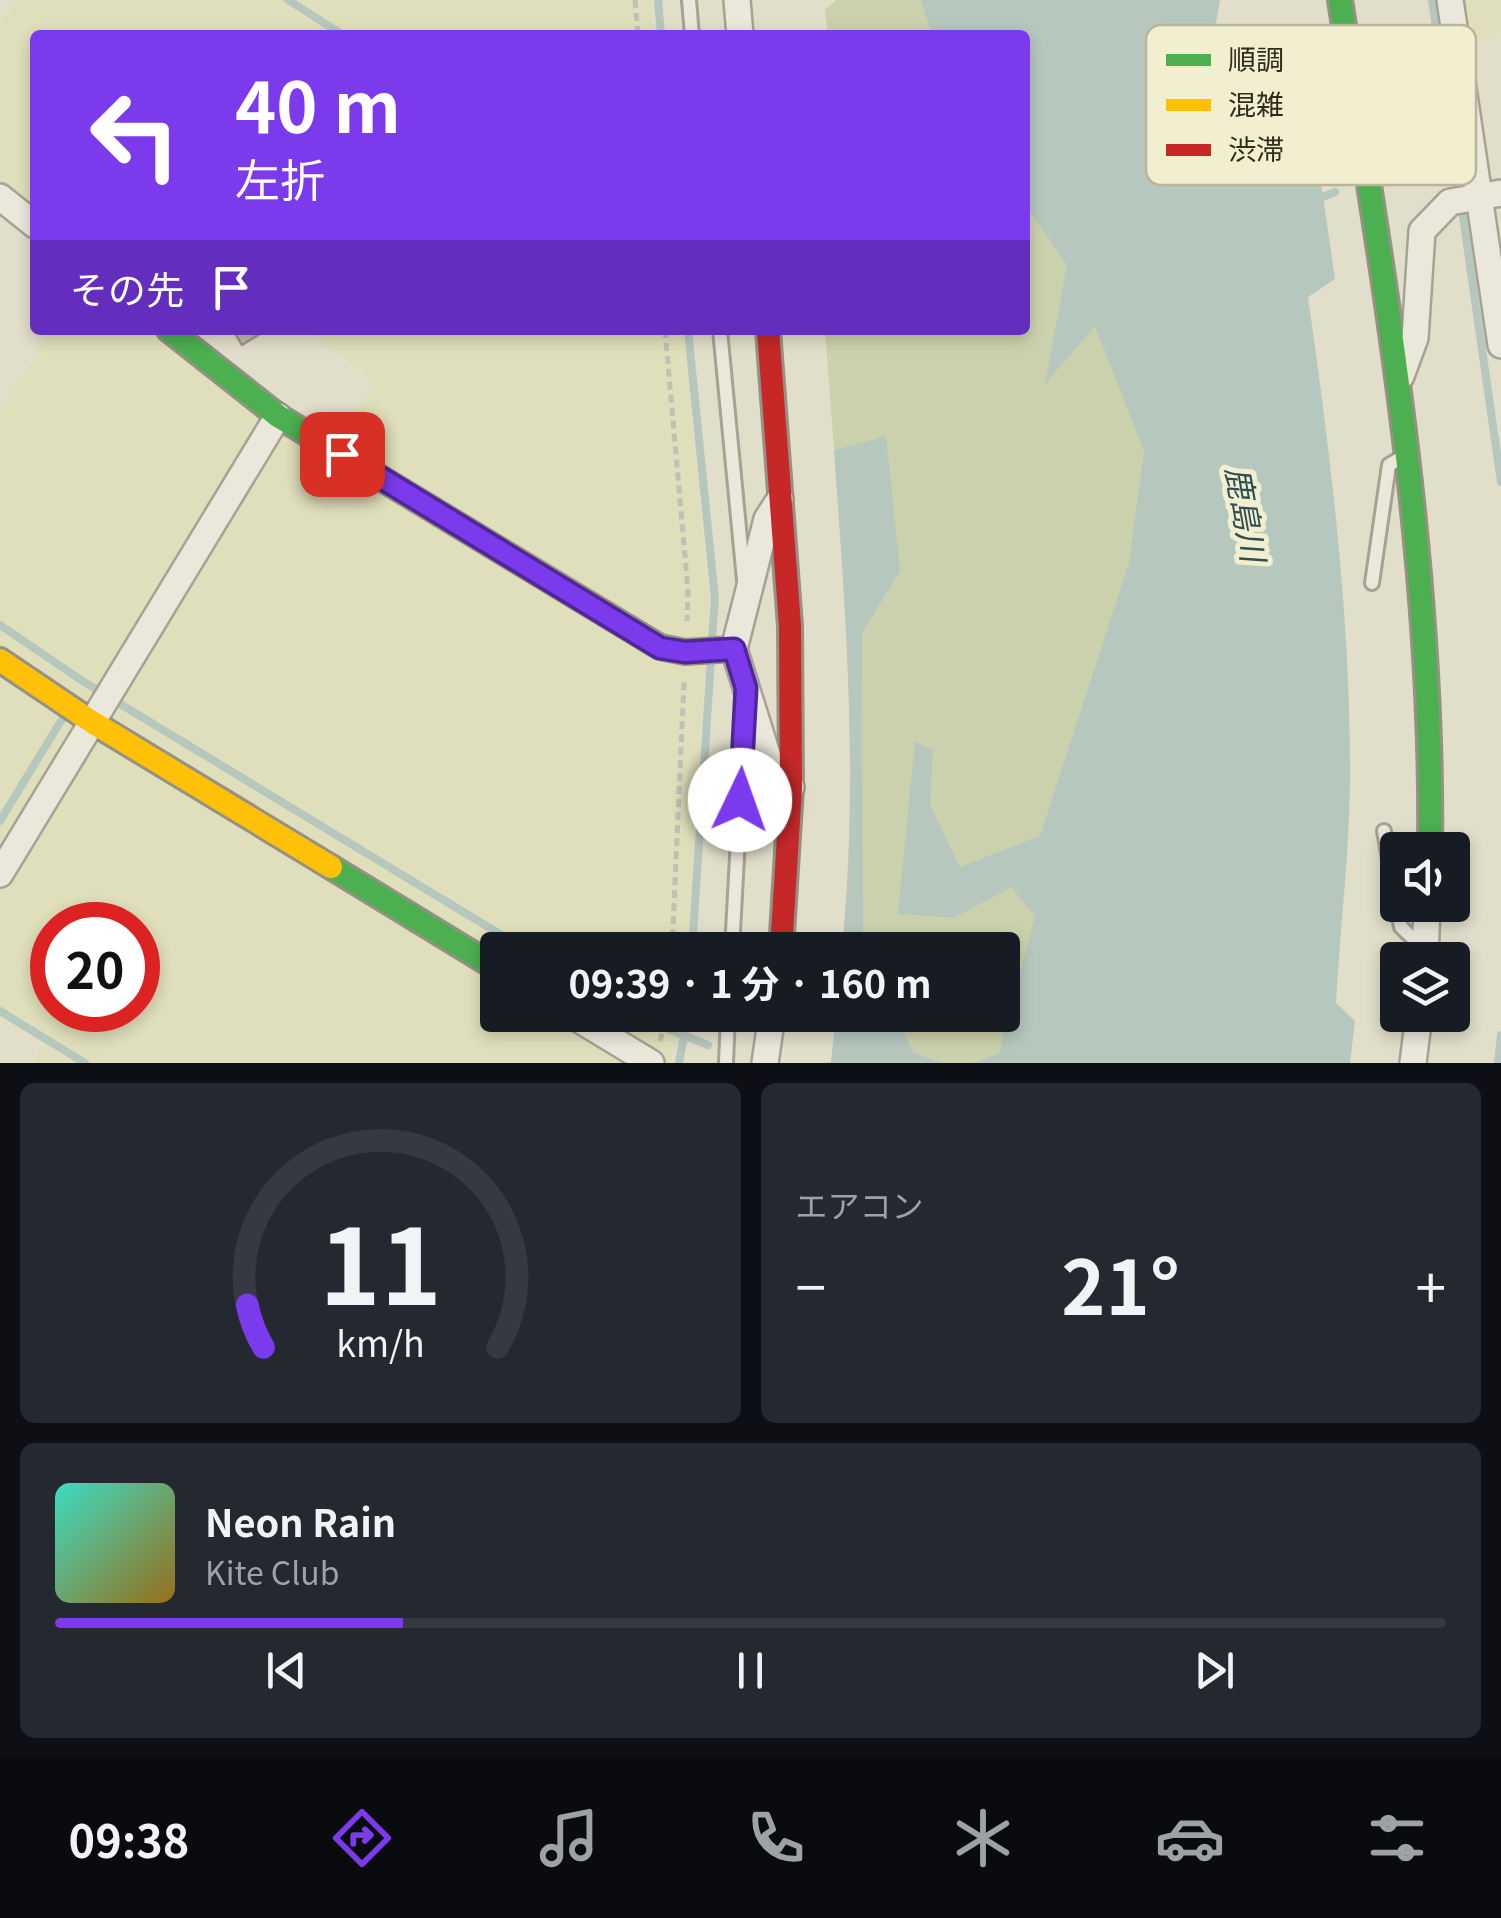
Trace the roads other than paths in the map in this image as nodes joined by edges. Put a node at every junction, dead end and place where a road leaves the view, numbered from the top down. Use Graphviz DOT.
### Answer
graph roads {
  1 [pos="689,0"];
  2 [pos="736,0"];
  3 [pos="1450,0"];
  4 [pos="1455,25"];
  5 [pos="692,30"];
  6 [pos="739,30"];
  7 [pos="1476,141"];
  8 [pos="1366,185"];
  9 [pos="1484,185"];
  10 [pos="0,197"];
  11 [pos="30,221"];
  12 [pos="175,335"];
  13 [pos="720,335"];
  14 [pos="768,335"];
  15 [pos="1501,346"];
  16 [pos="1398,384"];
  17 [pos="278,416"];
  18 [pos="1406,454"];
  19 [pos="782,496"];
  20 [pos="1372,583"];
  21 [pos="746,603"];
  22 [pos="734,649"];
  23 [pos="0,660"];
  24 [pos="746,688"];
  25 [pos="96,716"];
  26 [pos="791,787"];
  27 [pos="1384,831"];
  28 [pos="1429,832"];
  29 [pos="0,874"];
  30 [pos="733,932"];
  31 [pos="782,932"];
  32 [pos="1413,942"];
  33 [pos="480,959"];
  34 [pos="611,1032"];
  35 [pos="727,1032"];
  36 [pos="770,1032"];
  37 [pos="1418,1032"];
  38 [pos="656,1052"];
  39 [pos="1415,1062"];
  40 [pos="726,1063"];
  41 [pos="765,1063"];
  1 -- 5 [label="lane"];
  2 -- 6 [label="street"];
  3 -- 4 [label="street"];
  7 -- 9 [label="street"];
  8 -- 16 [label="street"];
  9 -- 15 [label="street"];
  9 -- 16 [label="street"];
  10 -- 11 [label="street"];
  12 -- 17 [label="street"];
  13 -- 21 [label="lane"];
  14 -- 19 [label="street"];
  16 -- 18 [label="street"];
  17 -- 22 [label="street"];
  17 -- 25 [label="street"];
  18 -- 20 [label="lane"];
  18 -- 28 [label="street"];
  19 -- 21 [label="street"];
  19 -- 26 [label="street"];
  21 -- 22 [label="street"];
  22 -- 24 [label="street"];
  23 -- 25 [label="street"];
  24 -- 26 [label="street"];
  24 -- 30 [label="lane"];
  25 -- 29 [label="street"];
  25 -- 33 [label="street"];
  26 -- 31 [label="street"];
  27 -- 32 [label="lane"];
  34 -- 38 [label="street"];
  35 -- 40 [label="lane"];
  36 -- 41 [label="street"];
  37 -- 39 [label="street"];
}
